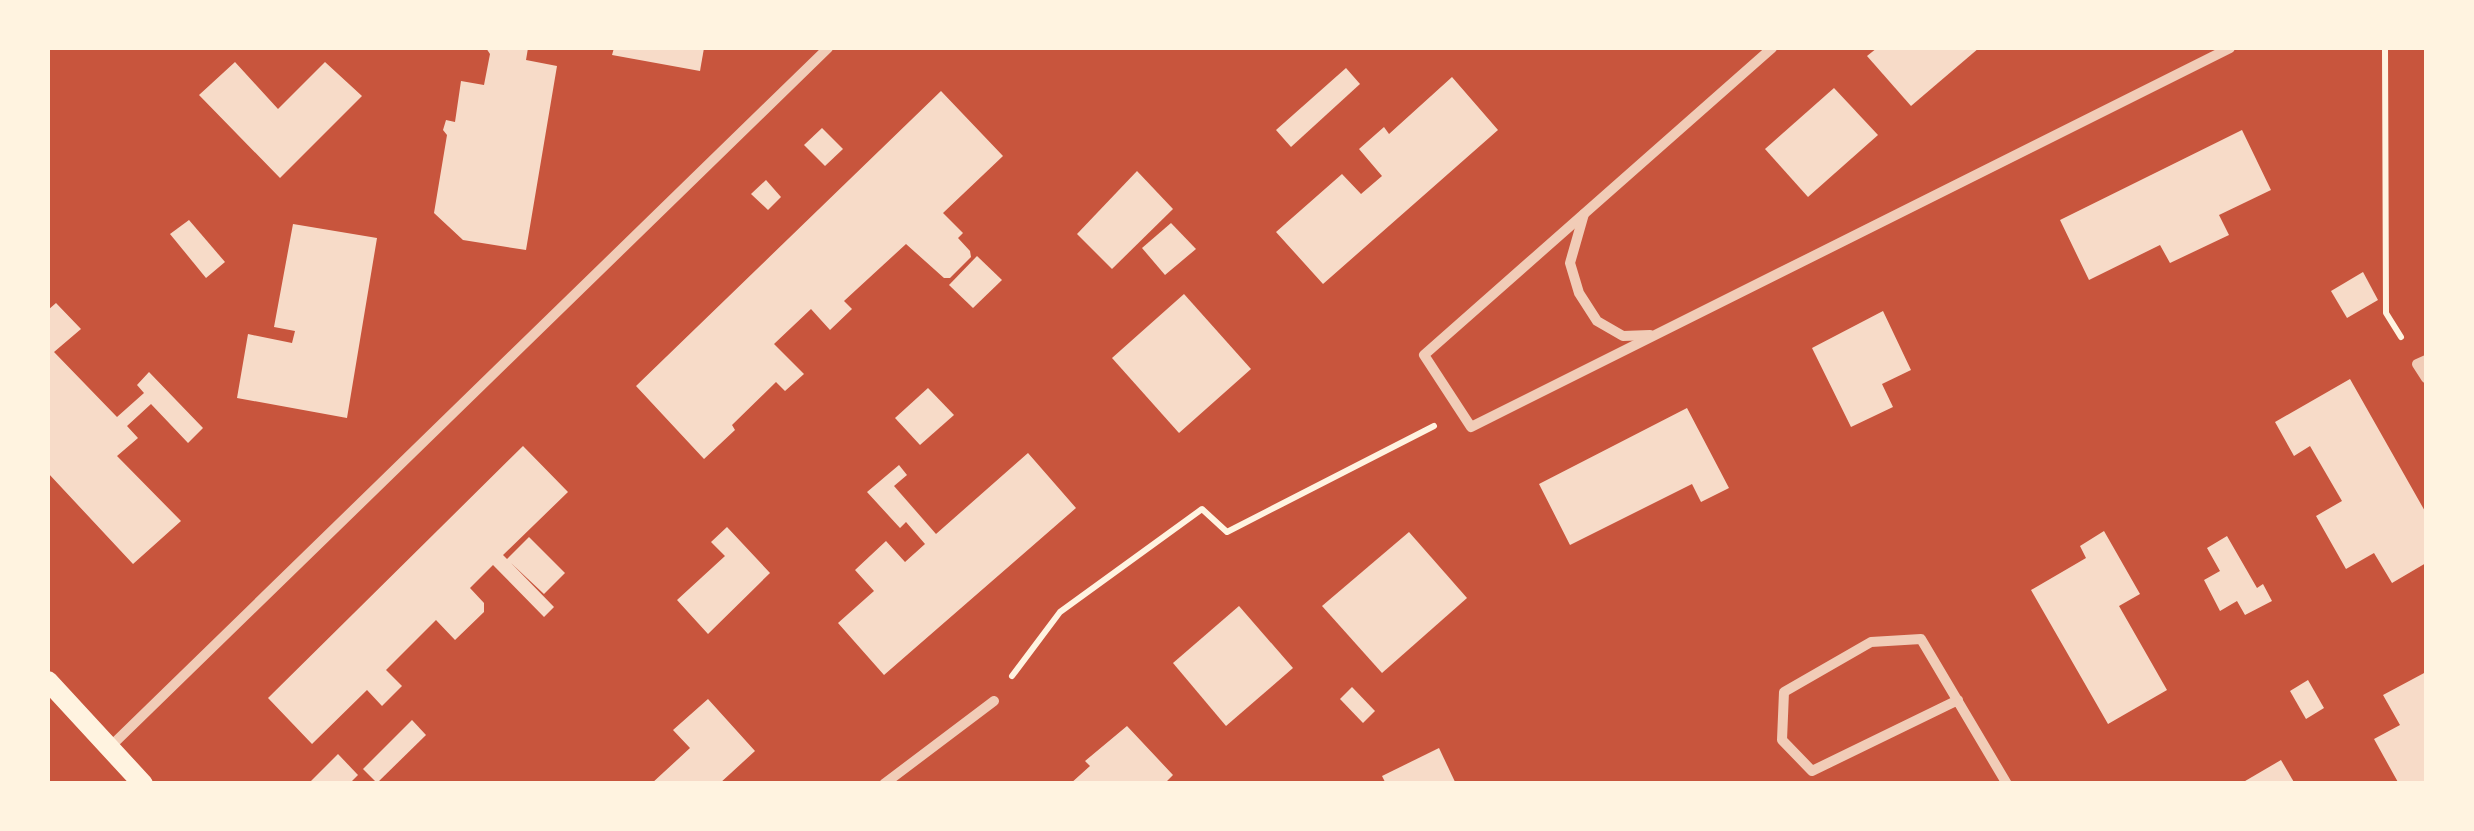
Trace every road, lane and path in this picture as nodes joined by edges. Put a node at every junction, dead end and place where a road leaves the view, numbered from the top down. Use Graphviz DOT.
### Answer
graph roads {
  1 [pos="828,48"];
  2 [pos="1772,48"];
  3 [pos="2230,48"];
  4 [pos="2385,48"];
  5 [pos="1584,213"];
  6 [pos="1655,335"];
  7 [pos="2422,362"];
  8 [pos="2426,378"];
  9 [pos="1462,412"];
  10 [pos="48,681"];
  11 [pos="1958,700"];
  12 [pos="994,701"];
  13 [pos="110,748"];
  14 [pos="143,784"];
  15 [pos="884,784"];
  16 [pos="2007,784"];
  1 -- 13 [label="street"];
  2 -- 5 [label="street"];
  3 -- 6 [label="street"];
  4 -- 7 [label="path"];
  5 -- 6 [label="street"];
  5 -- 9 [label="street"];
  6 -- 9 [label="street"];
  7 -- 8 [label="street"];
  9 -- 12 [label="path"];
  10 -- 13 [label="main road"];
  11 -- 11 [label="street"];
  11 -- 16 [label="street"];
  12 -- 15 [label="street"];
  13 -- 14 [label="main road"];
}
